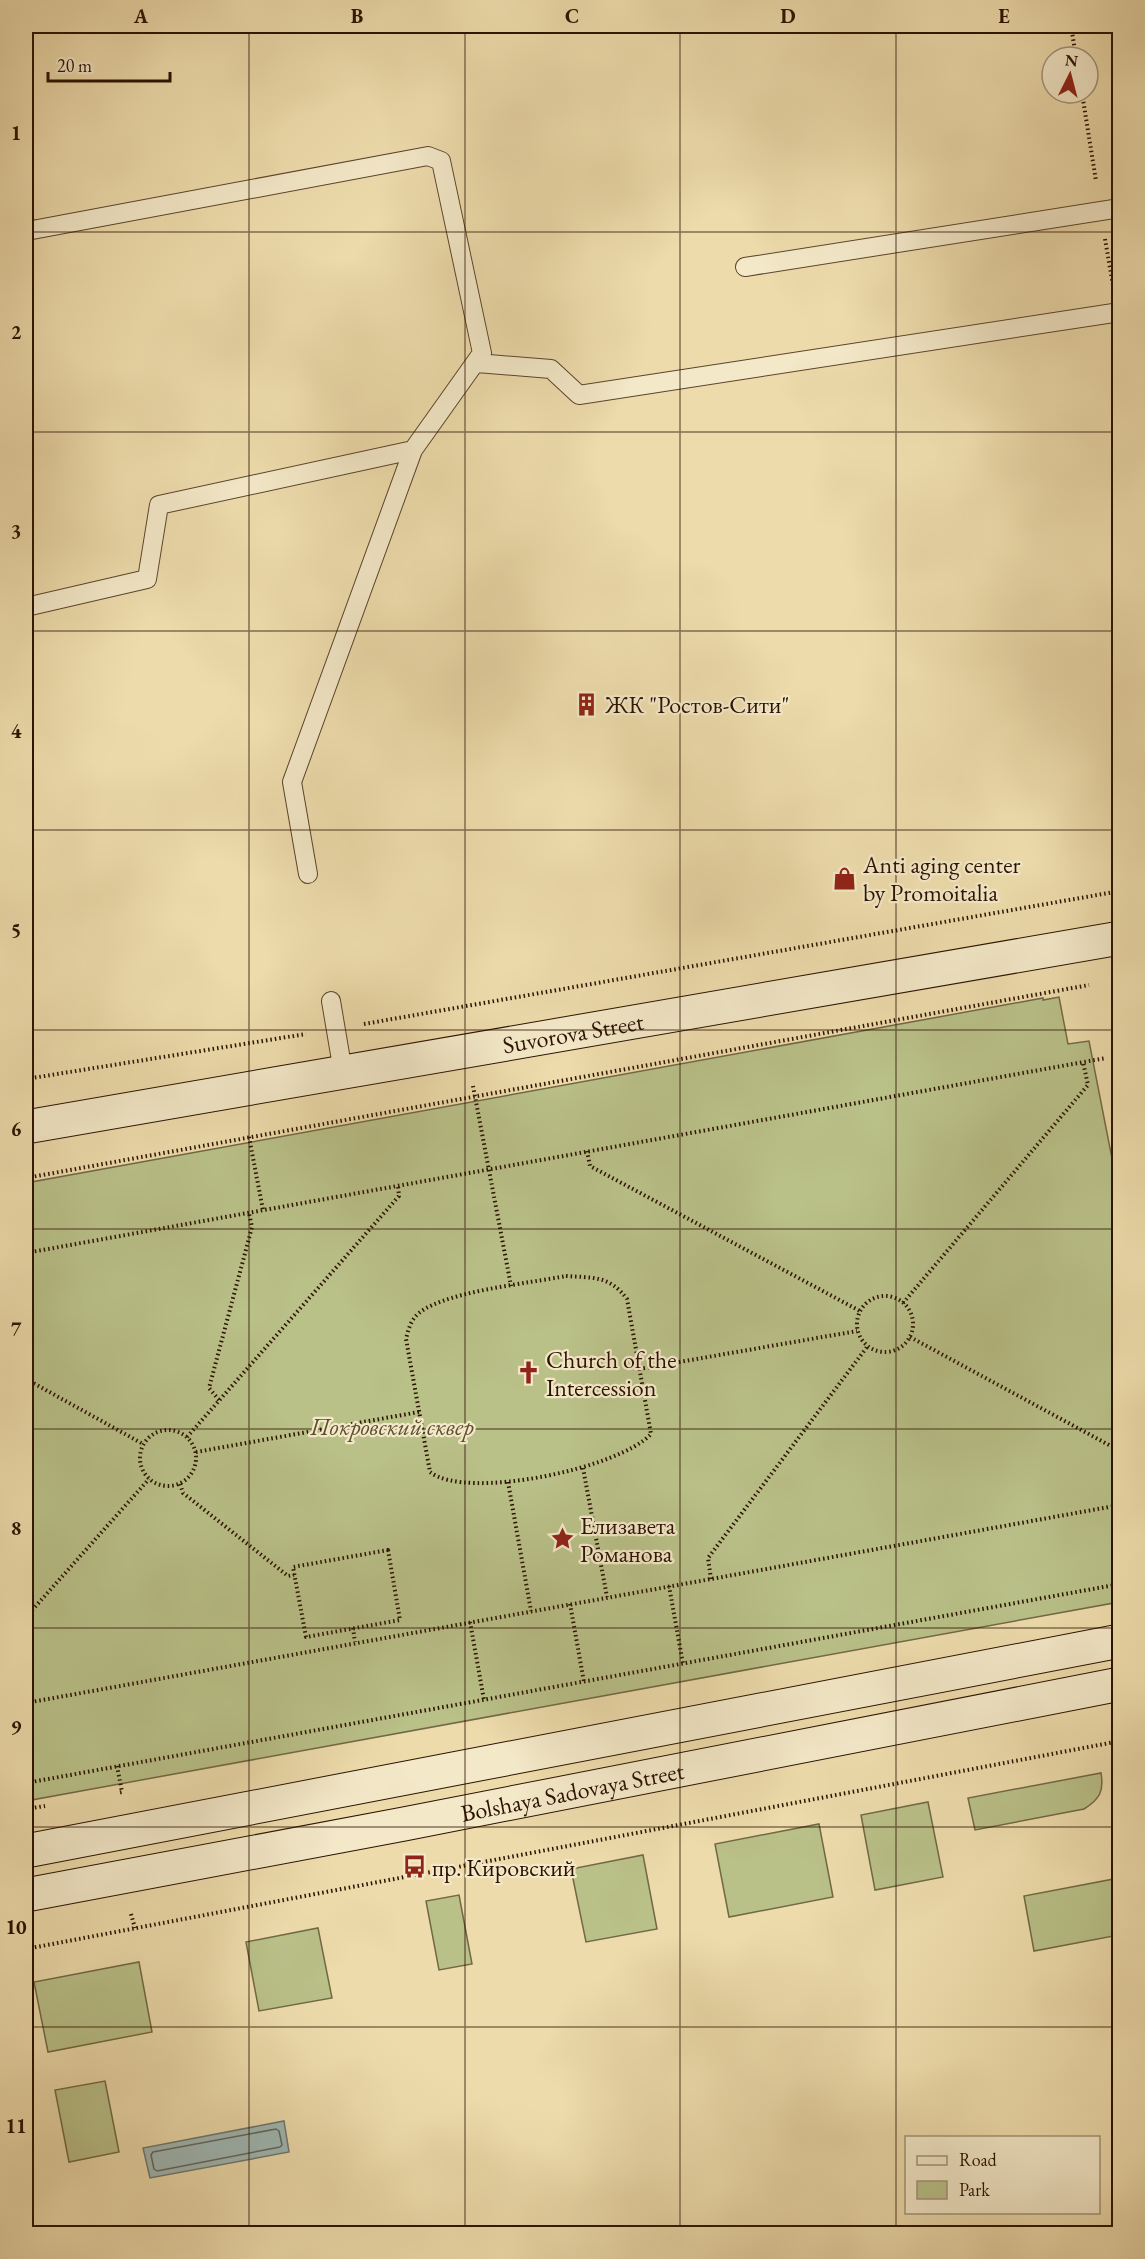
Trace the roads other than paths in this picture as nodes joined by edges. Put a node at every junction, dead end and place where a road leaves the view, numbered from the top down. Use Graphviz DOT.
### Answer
graph roads {
  1 [pos="1119,208"];
  2 [pos="26,229"];
  3 [pos="745,267"];
  4 [pos="1119,312"];
  5 [pos="477,363"];
  6 [pos="413,450"];
  7 [pos="26,607"];
  8 [pos="308,874"];
  9 [pos="1119,938"];
  10 [pos="331,1001"];
  11 [pos="343,1072"];
  12 [pos="26,1127"];
  13 [pos="1119,1641"];
  14 [pos="1119,1684"];
  15 [pos="26,1851"];
  16 [pos="26,1895"];
  1 -- 3 [label="lane"];
  2 -- 5 [label="lane"];
  4 -- 5 [label="lane"];
  5 -- 6 [label="lane"];
  6 -- 7 [label="lane"];
  6 -- 8 [label="lane"];
  9 -- 11 [label="main road, Suvorova Street"];
  10 -- 11 [label="lane"];
  11 -- 12 [label="main road, Suvorova Street"];
  13 -- 15 [label="main road, Bolshaya Sadovaya Street"];
  14 -- 16 [label="main road, Bolshaya Sadovaya Street"];
}
